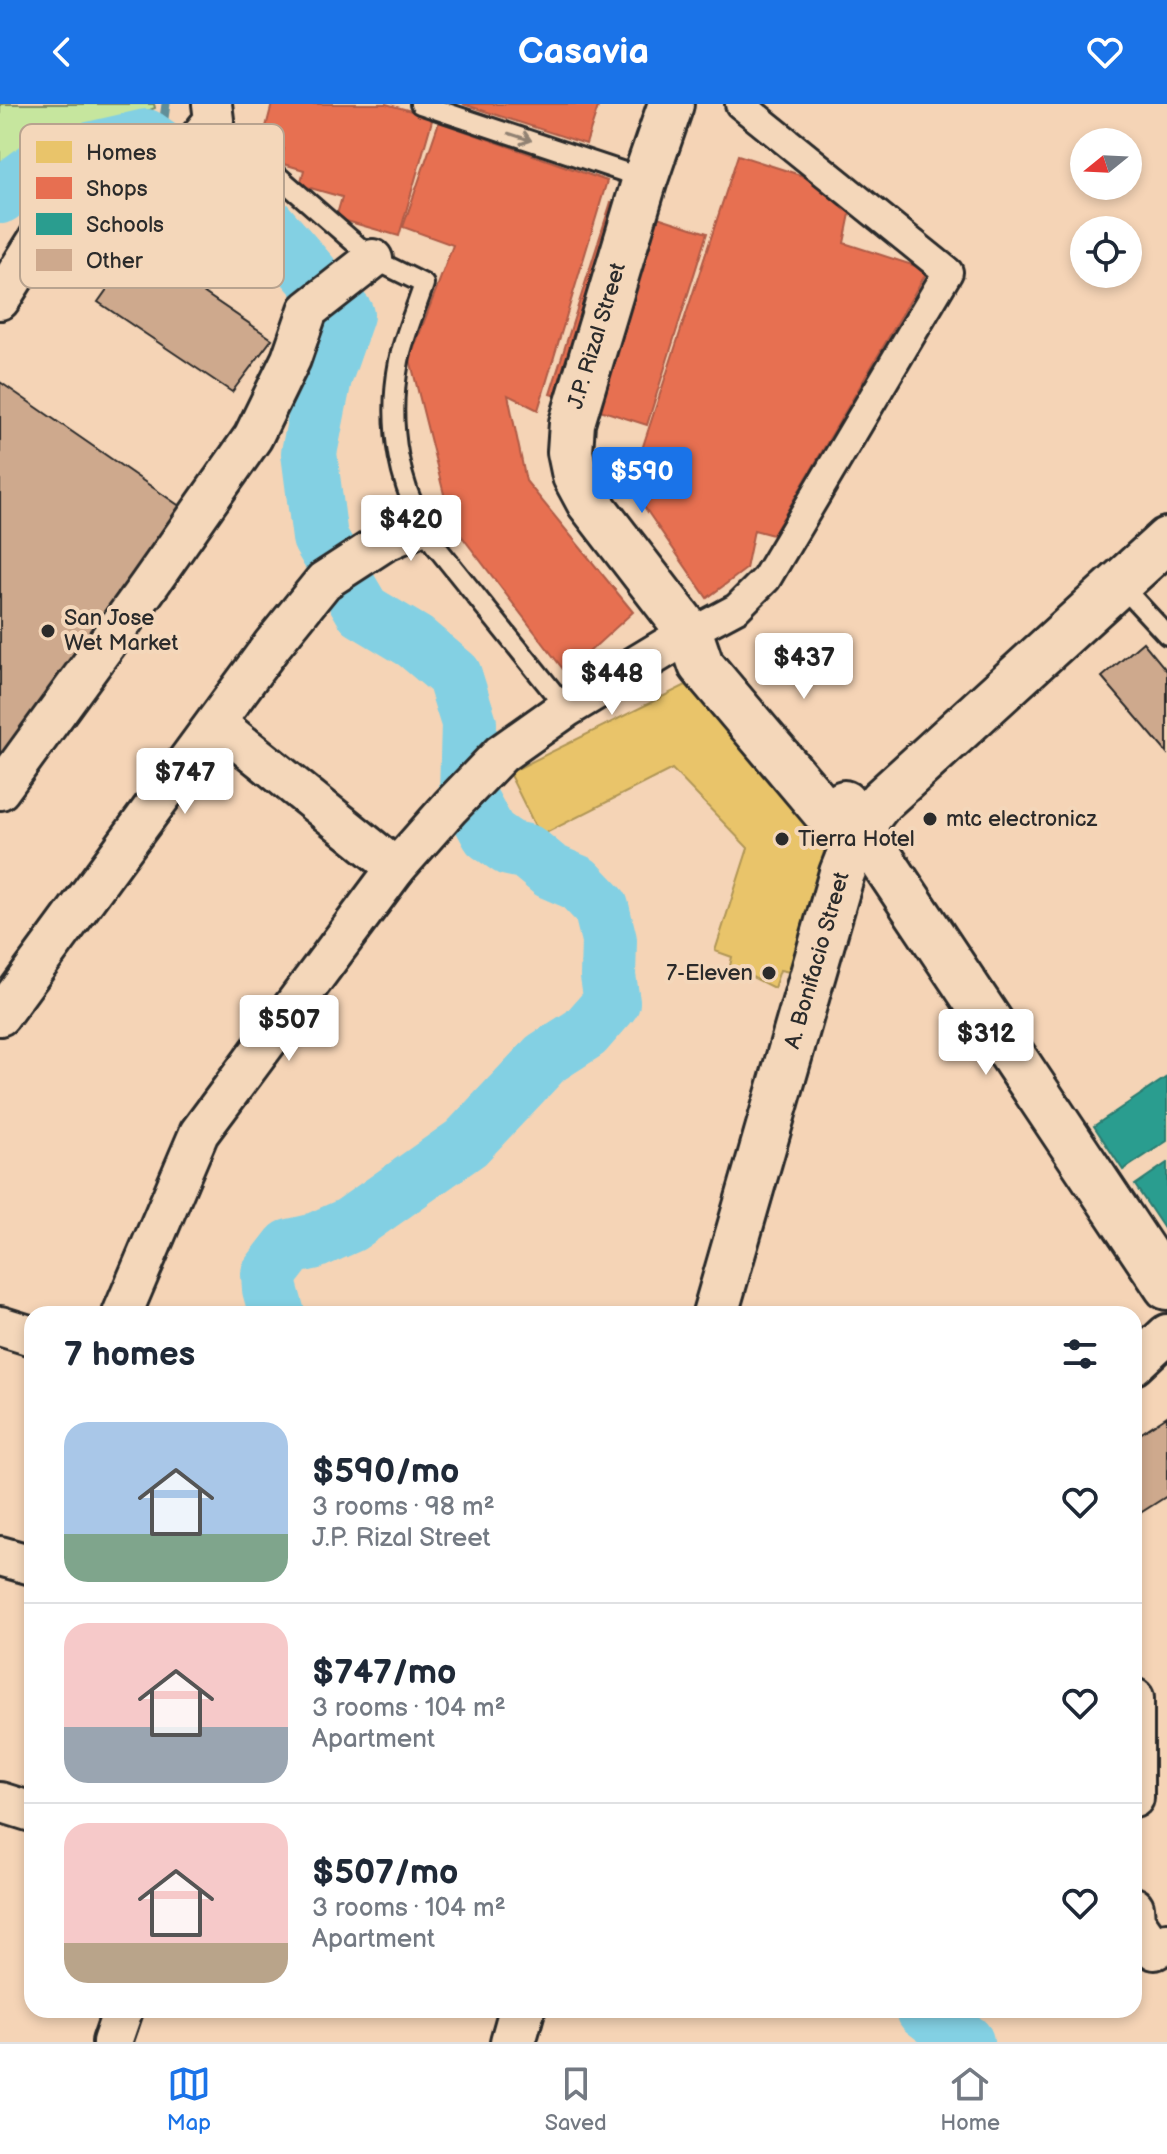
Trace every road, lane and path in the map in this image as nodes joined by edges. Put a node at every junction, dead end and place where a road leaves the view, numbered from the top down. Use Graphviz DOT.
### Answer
graph roads {
  1 [pos="420,104"];
  2 [pos="671,104"];
  3 [pos="740,104"];
  4 [pos="645,179"];
  5 [pos="284,206"];
  6 [pos="20,268"];
  7 [pos="361,268"];
  8 [pos="0,300"];
  9 [pos="423,525"];
  10 [pos="1167,540"];
  11 [pos="1119,583"];
  12 [pos="690,633"];
  13 [pos="1167,635"];
  14 [pos="566,708"];
  15 [pos="216,723"];
  16 [pos="2,785"];
  17 [pos="860,828"];
  18 [pos="396,868"];
  19 [pos="0,1016"];
  20 [pos="1167,1287"];
  21 [pos="125,1306"];
  22 [pos="718,1306"];
  23 [pos="0,1326"];
  24 [pos="24,1334"];
  25 [pos="1167,1334"];
  26 [pos="1142,1357"];
  27 [pos="0,1556"];
  28 [pos="24,1563"];
  29 [pos="0,1802"];
  30 [pos="24,1810"];
  31 [pos="1142,1928"];
  32 [pos="1161,1946"];
  33 [pos="120,2018"];
  34 [pos="520,2018"];
  35 [pos="112,2042"];
  36 [pos="513,2042"];
  1 -- 4 [label="lane, one-way"];
  2 -- 4 [label="main road, J.P. Rizal Street"];
  3 -- 12 [label="street"];
  4 -- 12 [label="main road, J.P. Rizal Street"];
  5 -- 7 [label="lane"];
  6 -- 8 [label="street"];
  7 -- 9 [label="lane"];
  7 -- 16 [label="street"];
  9 -- 14 [label="lane"];
  9 -- 15 [label="street"];
  10 -- 11 [label="main road, A. Bonifacio Street"];
  11 -- 13 [label="lane"];
  11 -- 17 [label="main road, A. Bonifacio Street"];
  12 -- 14 [label="street"];
  12 -- 17 [label="main road, J.P. Rizal Street"];
  14 -- 18 [label="street"];
  15 -- 18 [label="street"];
  15 -- 19 [label="street"];
  17 -- 20 [label="main road"];
  17 -- 22 [label="main road, A. Bonifacio Street"];
  18 -- 21 [label="street"];
  23 -- 24 [label="street"];
  25 -- 26 [label="street"];
  27 -- 28 [label="street"];
  29 -- 30 [label="street"];
  31 -- 32 [label="street"];
  33 -- 35 [label="street"];
  34 -- 36 [label="main road"];
}
